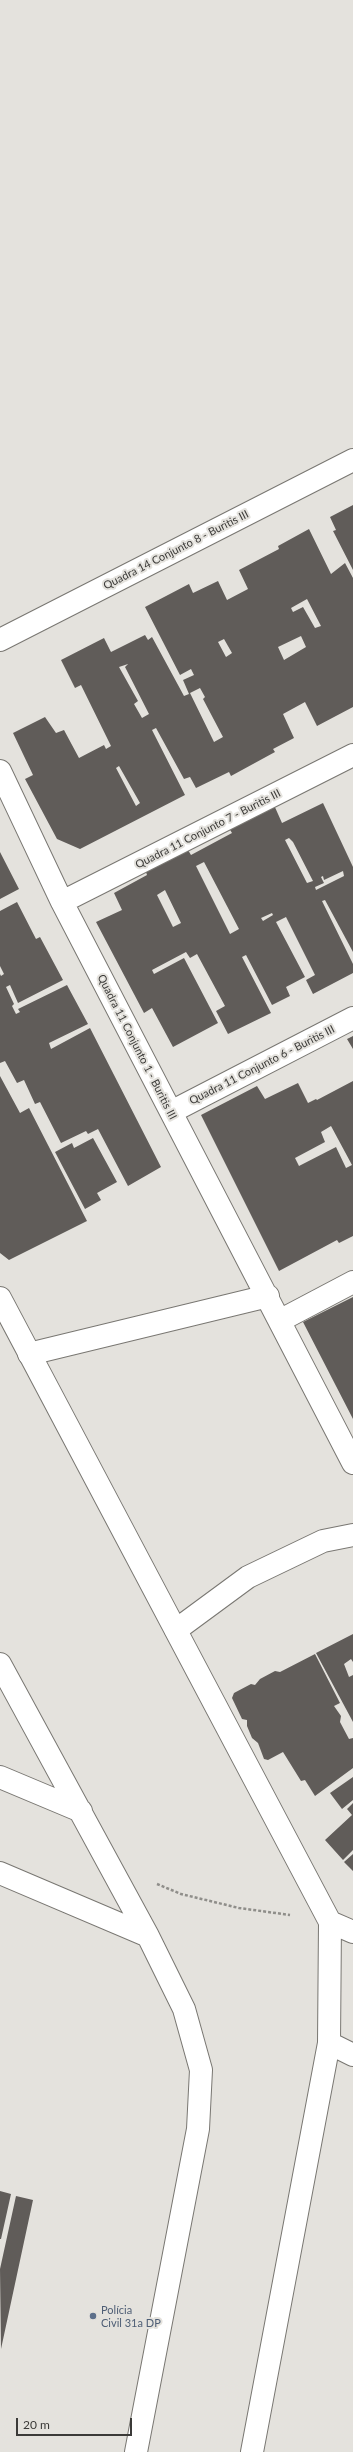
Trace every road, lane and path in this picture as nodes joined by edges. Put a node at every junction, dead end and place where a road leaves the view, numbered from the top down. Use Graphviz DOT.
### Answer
graph roads {
  1 [pos="353,460"];
  2 [pos="0,640"];
  3 [pos="353,756"];
  4 [pos="0,771"];
  5 [pos="62,902"];
  6 [pos="353,1018"];
  7 [pos="171,1112"];
  8 [pos="353,1282"];
  9 [pos="268,1296"];
  10 [pos="0,1298"];
  11 [pos="280,1320"];
  12 [pos="29,1354"];
  13 [pos="353,1463"];
  14 [pos="353,1535"];
  15 [pos="176,1630"];
  16 [pos="0,1664"];
  17 [pos="0,1777"];
  18 [pos="81,1811"];
  19 [pos="110,1865"];
  20 [pos="0,1873"];
  21 [pos="328,1918"];
  22 [pos="353,1932"];
  23 [pos="148,1936"];
  24 [pos="329,2043"];
  25 [pos="353,2055"];
  26 [pos="139,2451"];
  27 [pos="252,2452"];
  1 -- 2 [label="street, Quadra 14 Conjunto 8 - Buritis III"];
  3 -- 5 [label="street, Quadra 11 Conjunto 7 - Buritis III"];
  4 -- 5 [label="street, Quadra 11 Conjunto 1 - Buritis III"];
  5 -- 7 [label="street, Quadra 11 Conjunto 1 - Buritis III"];
  6 -- 7 [label="street, Quadra 11 Conjunto 6 - Buritis III"];
  7 -- 9 [label="street, Quadra 11 Conjunto 1 - Buritis III"];
  8 -- 11 [label="street"];
  9 -- 11 [label="street, Quadra 11 Conjunto 1 - Buritis III"];
  9 -- 12 [label="street"];
  10 -- 12 [label="street"];
  11 -- 13 [label="street, Quadra 11 Conjunto 1 - Buritis III"];
  12 -- 15 [label="street"];
  14 -- 15 [label="street"];
  15 -- 21 [label="street"];
  16 -- 18 [label="street"];
  17 -- 18 [label="street"];
  18 -- 19 [label="street"];
  19 -- 21 [label="path"];
  19 -- 23 [label="street"];
  20 -- 23 [label="street"];
  21 -- 22 [label="street"];
  21 -- 24 [label="street"];
  23 -- 26 [label="street"];
  24 -- 25 [label="street"];
  24 -- 27 [label="street"];
}
